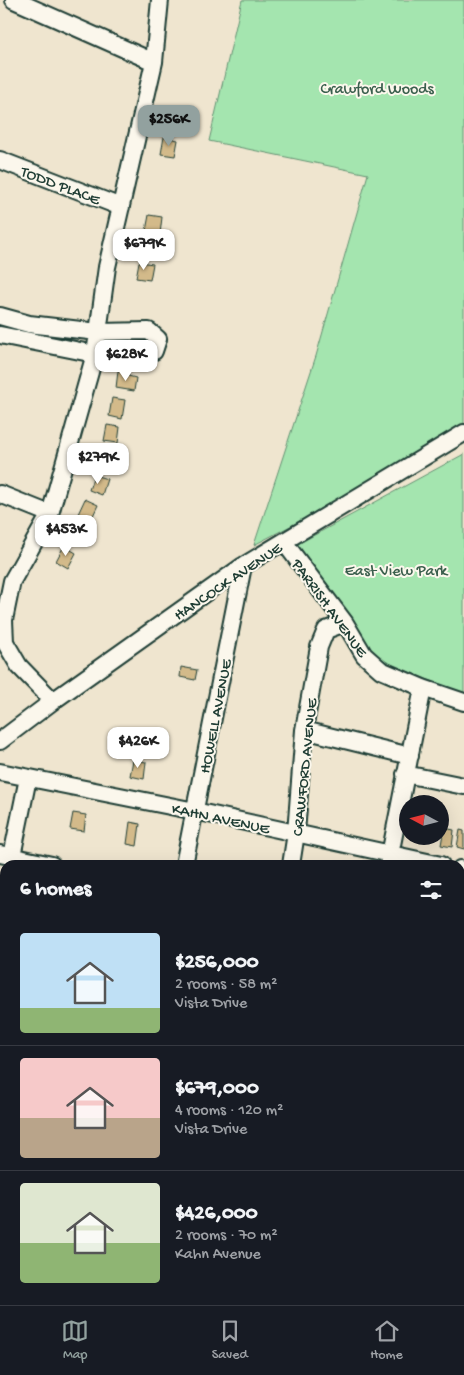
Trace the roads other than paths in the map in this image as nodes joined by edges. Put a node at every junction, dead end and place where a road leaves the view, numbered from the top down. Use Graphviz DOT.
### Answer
graph roads {
  1 [pos="14,0"];
  2 [pos="160,0"];
  3 [pos="154,62"];
  4 [pos="0,160"];
  5 [pos="121,207"];
  6 [pos="0,316"];
  7 [pos="98,332"];
  8 [pos="0,335"];
  9 [pos="95,354"];
  10 [pos="464,433"];
  11 [pos="0,494"];
  12 [pos="50,514"];
  13 [pos="284,542"];
  14 [pos="243,566"];
  15 [pos="2,619"];
  16 [pos="345,623"];
  17 [pos="423,688"];
  18 [pos="53,701"];
  19 [pos="464,702"];
  20 [pos="304,730"];
  21 [pos="0,741"];
  22 [pos="410,756"];
  23 [pos="0,772"];
  24 [pos="405,774"];
  25 [pos="28,778"];
  26 [pos="464,786"];
  27 [pos="195,811"];
  28 [pos="296,833"];
  29 [pos="6,855"];
  30 [pos="29,860"];
  31 [pos="185,860"];
  32 [pos="292,860"];
  33 [pos="389,860"];
  1 -- 3 [label="street"];
  2 -- 3 [label="street"];
  3 -- 5 [label="street"];
  4 -- 5 [label="street, TODD PLACE"];
  5 -- 7 [label="street"];
  6 -- 7 [label="street"];
  7 -- 9 [label="street"];
  7 -- 9 [label="street"];
  8 -- 9 [label="street"];
  9 -- 12 [label="street"];
  10 -- 13 [label="street, HANCOCK AVENUE"];
  11 -- 12 [label="street"];
  12 -- 15 [label="street"];
  13 -- 14 [label="street, HANCOCK AVENUE"];
  13 -- 16 [label="street, PARRISH AVENUE"];
  14 -- 18 [label="street, HANCOCK AVENUE"];
  14 -- 27 [label="street, HOWELL AVENUE"];
  15 -- 18 [label="street"];
  16 -- 17 [label="street, PARRISH AVENUE"];
  16 -- 20 [label="street, CRAWFORD AVENUE"];
  17 -- 19 [label="street, PARRISH AVENUE"];
  17 -- 22 [label="street"];
  18 -- 21 [label="street, HANCOCK AVENUE"];
  20 -- 22 [label="street"];
  20 -- 28 [label="street, CRAWFORD AVENUE"];
  22 -- 24 [label="street"];
  23 -- 25 [label="street, KAHN AVENUE"];
  24 -- 26 [label="street"];
  24 -- 33 [label="street"];
  25 -- 27 [label="street, KAHN AVENUE"];
  25 -- 29 [label="street"];
  27 -- 28 [label="street, KAHN AVENUE"];
  27 -- 31 [label="street, HOWELL AVENUE"];
  28 -- 32 [label="street, CRAWFORD AVENUE"];
  28 -- 33 [label="street, KAHN AVENUE"];
  29 -- 30 [label="street"];
}
